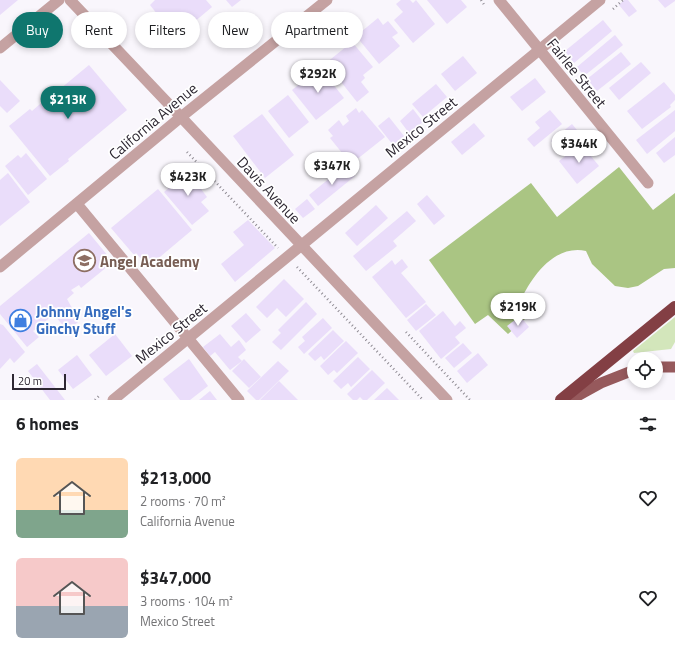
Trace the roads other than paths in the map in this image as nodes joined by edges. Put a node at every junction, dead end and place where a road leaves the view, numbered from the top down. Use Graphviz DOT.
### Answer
graph roads {
  1 [pos="58,0"];
  2 [pos="70,0"];
  3 [pos="327,0"];
  4 [pos="499,0"];
  5 [pos="600,0"];
  6 [pos="0,48"];
  7 [pos="540,50"];
  8 [pos="181,117"];
  9 [pos="648,183"];
  10 [pos="77,204"];
  11 [pos="301,246"];
  12 [pos="0,267"];
  13 [pos="675,306"];
  14 [pos="188,338"];
  15 [pos="663,367"];
  16 [pos="675,367"];
  17 [pos="627,373"];
  18 [pos="113,400"];
  19 [pos="239,400"];
  20 [pos="447,400"];
  21 [pos="561,400"];
  22 [pos="570,400"];
  1 -- 6 [label="street"];
  2 -- 8 [label="street, Davis Avenue"];
  3 -- 8 [label="street, California Avenue"];
  4 -- 7 [label="street, Fairlee Street"];
  5 -- 7 [label="street, Mexico Street"];
  7 -- 9 [label="street, Fairlee Street"];
  7 -- 11 [label="street, Mexico Street"];
  8 -- 10 [label="street, California Avenue"];
  8 -- 11 [label="street, Davis Avenue"];
  10 -- 12 [label="street, California Avenue"];
  10 -- 14 [label="street"];
  11 -- 14 [label="street, Mexico Street"];
  11 -- 20 [label="street, Davis Avenue"];
  13 -- 21 [label="highway"];
  14 -- 18 [label="street, Mexico Street"];
  14 -- 19 [label="street"];
  15 -- 16 [label="main road"];
  17 -- 22 [label="main road"];
}
